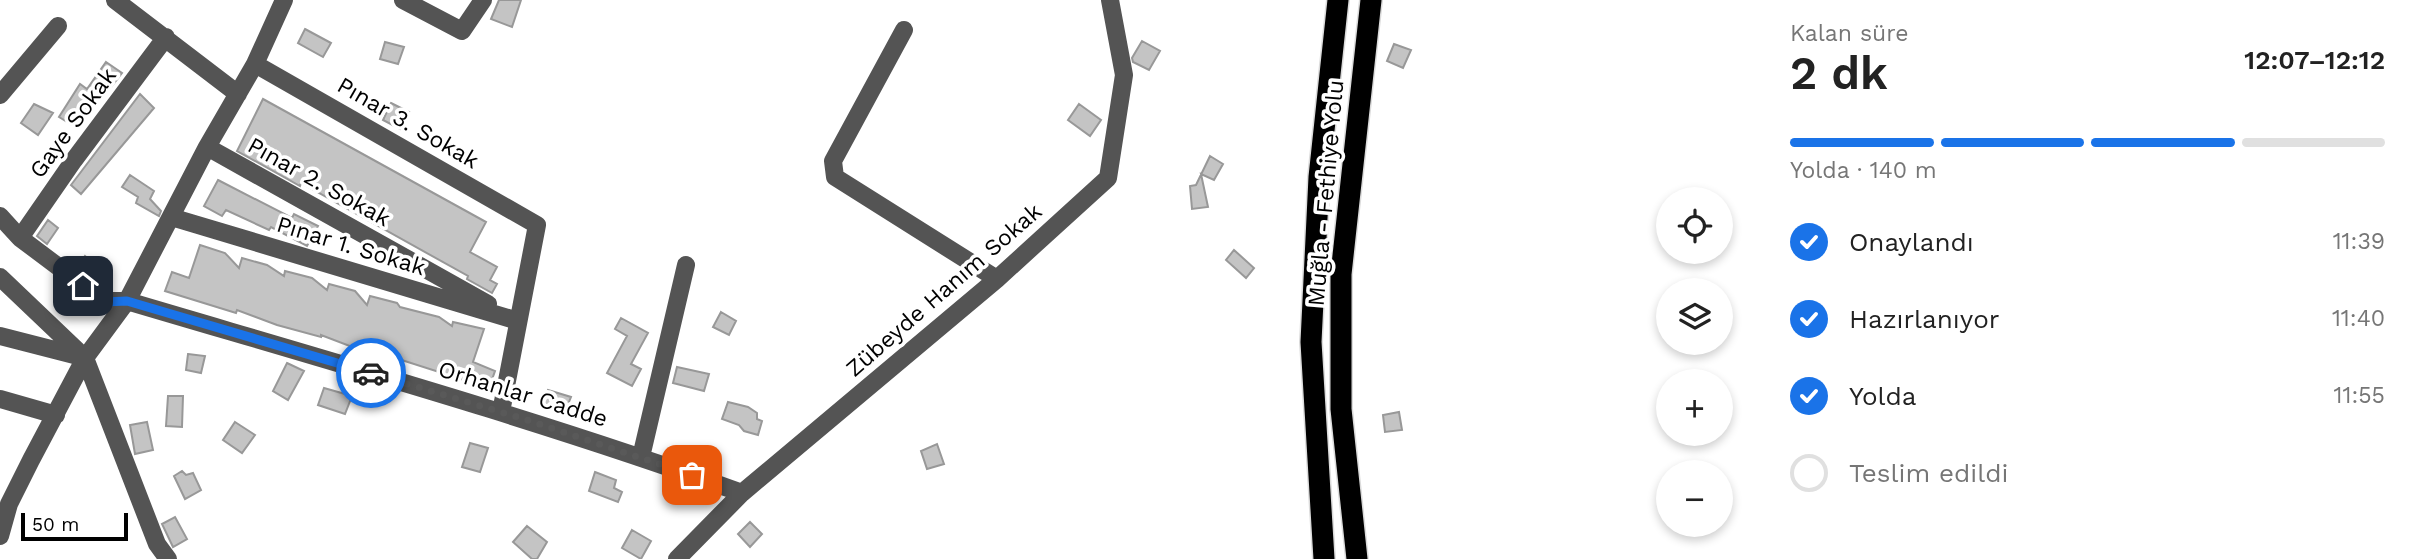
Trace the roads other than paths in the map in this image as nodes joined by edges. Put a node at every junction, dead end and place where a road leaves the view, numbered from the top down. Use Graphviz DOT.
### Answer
graph roads {
  1 [pos="116,0"];
  2 [pos="284,0"];
  3 [pos="402,0"];
  4 [pos="483,0"];
  5 [pos="1110,0"];
  6 [pos="1338,0"];
  7 [pos="1371,0"];
  8 [pos="58,26"];
  9 [pos="904,30"];
  10 [pos="166,37"];
  11 [pos="255,64"];
  12 [pos="238,94"];
  13 [pos="0,95"];
  14 [pos="207,147"];
  15 [pos="0,216"];
  16 [pos="170,217"];
  17 [pos="20,238"];
  18 [pos="686,265"];
  19 [pos="0,277"];
  20 [pos="998,279"];
  21 [pos="127,301"];
  22 [pos="518,321"];
  23 [pos="0,336"];
  24 [pos="85,358"];
  25 [pos="0,399"];
  26 [pos="501,412"];
  27 [pos="56,415"];
  28 [pos="642,457"];
  29 [pos="742,493"];
  30 [pos="5,502"];
  31 [pos="0,536"];
  32 [pos="168,559"];
  33 [pos="677,559"];
  34 [pos="1324,559"];
  35 [pos="1357,559"];
  1 -- 10 [label="street"];
  2 -- 11 [label="street"];
  3 -- 4 [label="street"];
  5 -- 20 [label="street, Zübeyde Hanım Sokak"];
  6 -- 34 [label="highway, Muğla - Fethiye Yolu"];
  7 -- 35 [label="highway, Muğla - Fethiye Yolu"];
  8 -- 13 [label="street"];
  9 -- 20 [label="street"];
  10 -- 12 [label="street"];
  10 -- 17 [label="street, Gaye Sokak"];
  11 -- 12 [label="street"];
  11 -- 22 [label="street, Pınar 3. Sokak"];
  12 -- 14 [label="street"];
  14 -- 16 [label="street"];
  14 -- 22 [label="street, Pınar 2. Sokak"];
  15 -- 17 [label="street, Orhanlar Cadde"];
  16 -- 21 [label="street"];
  16 -- 22 [label="street, Pınar 1. Sokak"];
  17 -- 21 [label="street, Orhanlar Cadde"];
  18 -- 28 [label="street"];
  19 -- 24 [label="street"];
  20 -- 29 [label="street, Zübeyde Hanım Sokak"];
  21 -- 24 [label="street"];
  21 -- 26 [label="street, Orhanlar Cadde"];
  22 -- 26 [label="street"];
  23 -- 24 [label="street"];
  24 -- 27 [label="street"];
  24 -- 32 [label="street"];
  25 -- 27 [label="street"];
  26 -- 28 [label="street, Orhanlar Cadde"];
  27 -- 30 [label="street"];
  28 -- 29 [label="street, Orhanlar Cadde"];
  29 -- 33 [label="street, Zübeyde Hanım Sokak"];
  30 -- 31 [label="street"];
}
